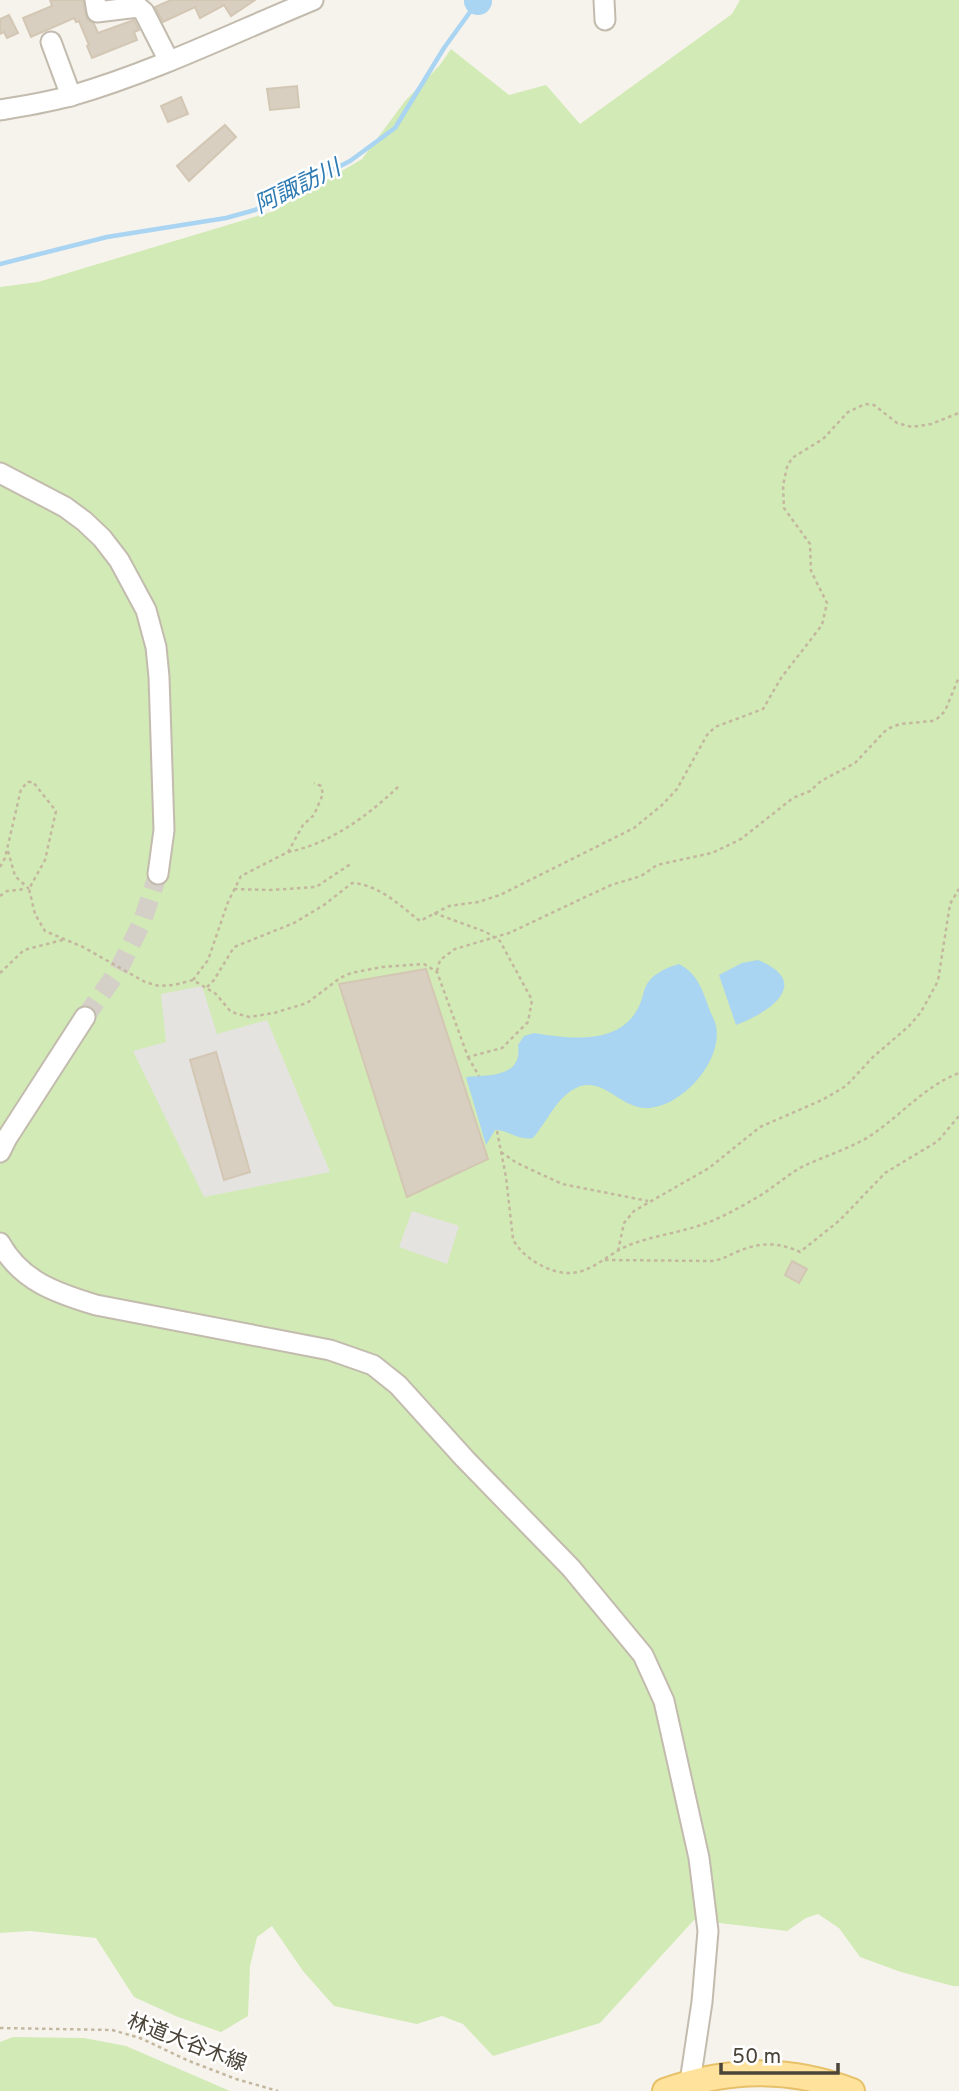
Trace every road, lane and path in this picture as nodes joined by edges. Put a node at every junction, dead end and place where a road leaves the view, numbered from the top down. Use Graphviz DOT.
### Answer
graph roads {
  1 [pos="95,0"];
  2 [pos="604,0"];
  3 [pos="308,1"];
  4 [pos="605,20"];
  5 [pos="51,42"];
  6 [pos="169,61"];
  7 [pos="71,96"];
  8 [pos="0,110"];
  9 [pos="959,413"];
  10 [pos="0,473"];
  11 [pos="959,677"];
  12 [pos="314,783"];
  13 [pos="400,785"];
  14 [pos="7,849"];
  15 [pos="288,852"];
  16 [pos="352,863"];
  17 [pos="0,867"];
  18 [pos="158,874"];
  19 [pos="29,889"];
  20 [pos="234,889"];
  21 [pos="959,889"];
  22 [pos="0,896"];
  23 [pos="434,913"];
  24 [pos="66,939"];
  25 [pos="437,972"];
  26 [pos="0,973"];
  27 [pos="193,980"];
  28 [pos="207,987"];
  29 [pos="85,1017"];
  30 [pos="468,1057"];
  31 [pos="959,1073"];
  32 [pos="479,1076"];
  33 [pos="959,1116"];
  34 [pos="497,1131"];
  35 [pos="0,1152"];
  36 [pos="501,1152"];
  37 [pos="648,1201"];
  38 [pos="0,1243"];
  39 [pos="618,1251"];
  40 [pos="601,1261"];
  41 [pos="0,2028"];
  42 [pos="690,2082"];
  43 [pos="278,2091"];
  44 [pos="665,2091"];
  45 [pos="852,2091"];
  1 -- 6 [label="street"];
  2 -- 4 [label="street"];
  3 -- 6 [label="street"];
  5 -- 7 [label="street"];
  6 -- 7 [label="street"];
  7 -- 8 [label="street"];
  9 -- 23 [label="path"];
  10 -- 18 [label="street"];
  11 -- 25 [label="path"];
  12 -- 15 [label="path"];
  13 -- 15 [label="path"];
  14 -- 17 [label="path"];
  14 -- 19 [label="path"];
  14 -- 19 [label="path"];
  15 -- 20 [label="path"];
  16 -- 20 [label="path"];
  19 -- 22 [label="path"];
  19 -- 24 [label="path"];
  20 -- 27 [label="path"];
  21 -- 37 [label="path"];
  23 -- 28 [label="path"];
  23 -- 30 [label="path"];
  24 -- 26 [label="path"];
  24 -- 27 [label="path"];
  25 -- 28 [label="path"];
  25 -- 30 [label="path"];
  27 -- 28 [label="path"];
  29 -- 35 [label="street"];
  30 -- 32 [label="path"];
  31 -- 39 [label="path"];
  33 -- 40 [label="path"];
  34 -- 36 [label="path"];
  36 -- 37 [label="path"];
  36 -- 40 [label="path"];
  37 -- 39 [label="path"];
  38 -- 42 [label="street"];
  39 -- 40 [label="path"];
  41 -- 43 [label="path, 林道大谷木線"];
  42 -- 44 [label="main road"];
  42 -- 45 [label="main road"];
}
